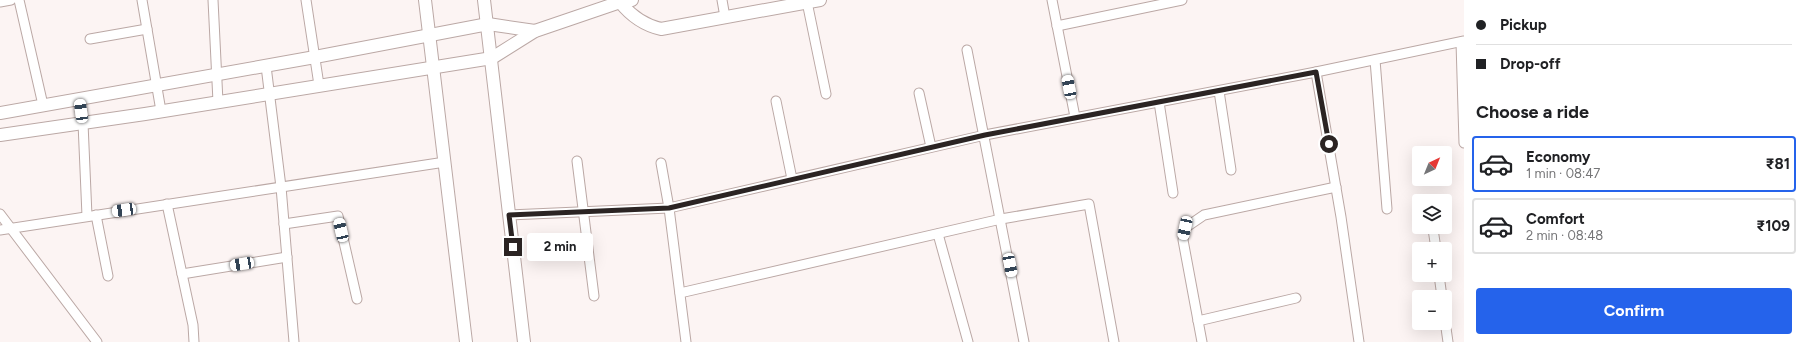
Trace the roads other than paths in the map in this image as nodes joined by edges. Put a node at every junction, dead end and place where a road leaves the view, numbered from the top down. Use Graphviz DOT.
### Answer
graph roads {
  1 [pos="11,0"];
  2 [pos="19,0"];
  3 [pos="142,0"];
  4 [pos="213,0"];
  5 [pos="306,0"];
  6 [pos="425,0"];
  7 [pos="484,0"];
  8 [pos="722,0"];
  9 [pos="820,0"];
  10 [pos="1052,0"];
  11 [pos="1182,0"];
  12 [pos="626,1"];
  13 [pos="0,2"];
  14 [pos="807,2"];
  15 [pos="725,17"];
  16 [pos="488,24"];
  17 [pos="1057,26"];
  18 [pos="147,29"];
  19 [pos="535,31"];
  20 [pos="430,34"];
  21 [pos="90,39"];
  22 [pos="1463,41"];
  23 [pos="967,50"];
  24 [pos="315,57"];
  25 [pos="492,58"];
  26 [pos="1375,60"];
  27 [pos="266,66"];
  28 [pos="434,67"];
  29 [pos="1316,72"];
  30 [pos="216,74"];
  31 [pos="156,84"];
  32 [pos="319,85"];
  33 [pos="1219,91"];
  34 [pos="270,93"];
  35 [pos="919,93"];
  36 [pos="826,94"];
  37 [pos="79,99"];
  38 [pos="776,101"];
  39 [pos="218,102"];
  40 [pos="1159,102"];
  41 [pos="43,106"];
  42 [pos="161,111"];
  43 [pos="0,112"];
  44 [pos="1075,117"];
  45 [pos="83,123"];
  46 [pos="0,135"];
  47 [pos="985,135"];
  48 [pos="1464,143"];
  49 [pos="931,147"];
  50 [pos="577,160"];
  51 [pos="445,162"];
  52 [pos="661,163"];
  53 [pos="1231,170"];
  54 [pos="792,179"];
  55 [pos="281,187"];
  56 [pos="1336,187"];
  57 [pos="1173,193"];
  58 [pos="167,204"];
  59 [pos="669,208"];
  60 [pos="1387,209"];
  61 [pos="584,212"];
  62 [pos="0,214"];
  63 [pos="92,215"];
  64 [pos="509,215"];
  65 [pos="1001,219"];
  66 [pos="284,224"];
  67 [pos="10,227"];
  68 [pos="0,230"];
  69 [pos="938,234"];
  70 [pos="287,257"];
  71 [pos="182,274"];
  72 [pos="108,276"];
  73 [pos="680,293"];
  74 [pos="594,296"];
  75 [pos="1296,298"];
  76 [pos="357,299"];
  77 [pos="1198,321"];
  78 [pos="1446,330"];
  79 [pos="96,342"];
  80 [pos="194,342"];
  81 [pos="294,342"];
  82 [pos="466,342"];
  83 [pos="524,342"];
  84 [pos="686,342"];
  85 [pos="968,342"];
  86 [pos="1024,342"];
  87 [pos="1114,342"];
  88 [pos="1202,342"];
  89 [pos="1359,342"];
  90 [pos="1448,342"];
  1 -- 13 [label="street"];
  2 -- 41 [label="street"];
  3 -- 18 [label="street"];
  4 -- 30 [label="street"];
  5 -- 24 [label="street"];
  6 -- 20 [label="street"];
  7 -- 16 [label="street"];
  8 -- 15 [label="street"];
  9 -- 14 [label="street"];
  10 -- 17 [label="street"];
  11 -- 17 [label="street"];
  12 -- 15 [label="street"];
  12 -- 19 [label="street"];
  14 -- 15 [label="street"];
  14 -- 36 [label="street"];
  16 -- 19 [label="street"];
  16 -- 20 [label="street"];
  16 -- 25 [label="street"];
  17 -- 44 [label="street"];
  18 -- 21 [label="street"];
  18 -- 31 [label="street"];
  19 -- 25 [label="street"];
  20 -- 24 [label="street"];
  20 -- 28 [label="street"];
  22 -- 26 [label="street"];
  22 -- 48 [label="street"];
  23 -- 47 [label="street"];
  24 -- 27 [label="street"];
  24 -- 32 [label="street"];
  25 -- 28 [label="street"];
  25 -- 64 [label="street"];
  26 -- 29 [label="street"];
  26 -- 60 [label="street"];
  27 -- 30 [label="street"];
  27 -- 34 [label="street"];
  28 -- 32 [label="street"];
  28 -- 51 [label="street"];
  29 -- 33 [label="street"];
  29 -- 56 [label="street"];
  30 -- 31 [label="street"];
  30 -- 39 [label="street"];
  31 -- 37 [label="street"];
  31 -- 42 [label="street"];
  32 -- 34 [label="street"];
  33 -- 40 [label="street"];
  33 -- 53 [label="street"];
  34 -- 39 [label="street"];
  34 -- 55 [label="street"];
  35 -- 49 [label="street"];
  37 -- 41 [label="street"];
  37 -- 45 [label="street"];
  38 -- 54 [label="street"];
  39 -- 42 [label="street"];
  40 -- 44 [label="street"];
  40 -- 57 [label="street"];
  41 -- 43 [label="street"];
  42 -- 45 [label="street"];
  44 -- 47 [label="street"];
  45 -- 46 [label="street"];
  45 -- 63 [label="street"];
  47 -- 49 [label="street"];
  47 -- 65 [label="street"];
  49 -- 54 [label="street"];
  50 -- 61 [label="street"];
  51 -- 55 [label="street"];
  51 -- 82 [label="street"];
  52 -- 59 [label="street"];
  54 -- 59 [label="street"];
  55 -- 58 [label="street"];
  55 -- 66 [label="street"];
  56 -- 77 [label="street"];
  56 -- 89 [label="street"];
  58 -- 63 [label="street"];
  58 -- 71 [label="street"];
  59 -- 61 [label="street"];
  59 -- 73 [label="street"];
  61 -- 64 [label="street"];
  61 -- 74 [label="street"];
  62 -- 67 [label="street"];
  63 -- 67 [label="street"];
  63 -- 72 [label="street"];
  64 -- 83 [label="street"];
  65 -- 69 [label="street"];
  65 -- 86 [label="street"];
  65 -- 87 [label="street"];
  66 -- 70 [label="street"];
  66 -- 76 [label="street"];
  67 -- 68 [label="street"];
  67 -- 79 [label="street"];
  69 -- 73 [label="street"];
  69 -- 85 [label="street"];
  70 -- 71 [label="street"];
  70 -- 81 [label="street"];
  71 -- 80 [label="street"];
  73 -- 84 [label="street"];
  75 -- 77 [label="street"];
  77 -- 88 [label="street"];
  78 -- 90 [label="street"];
}
